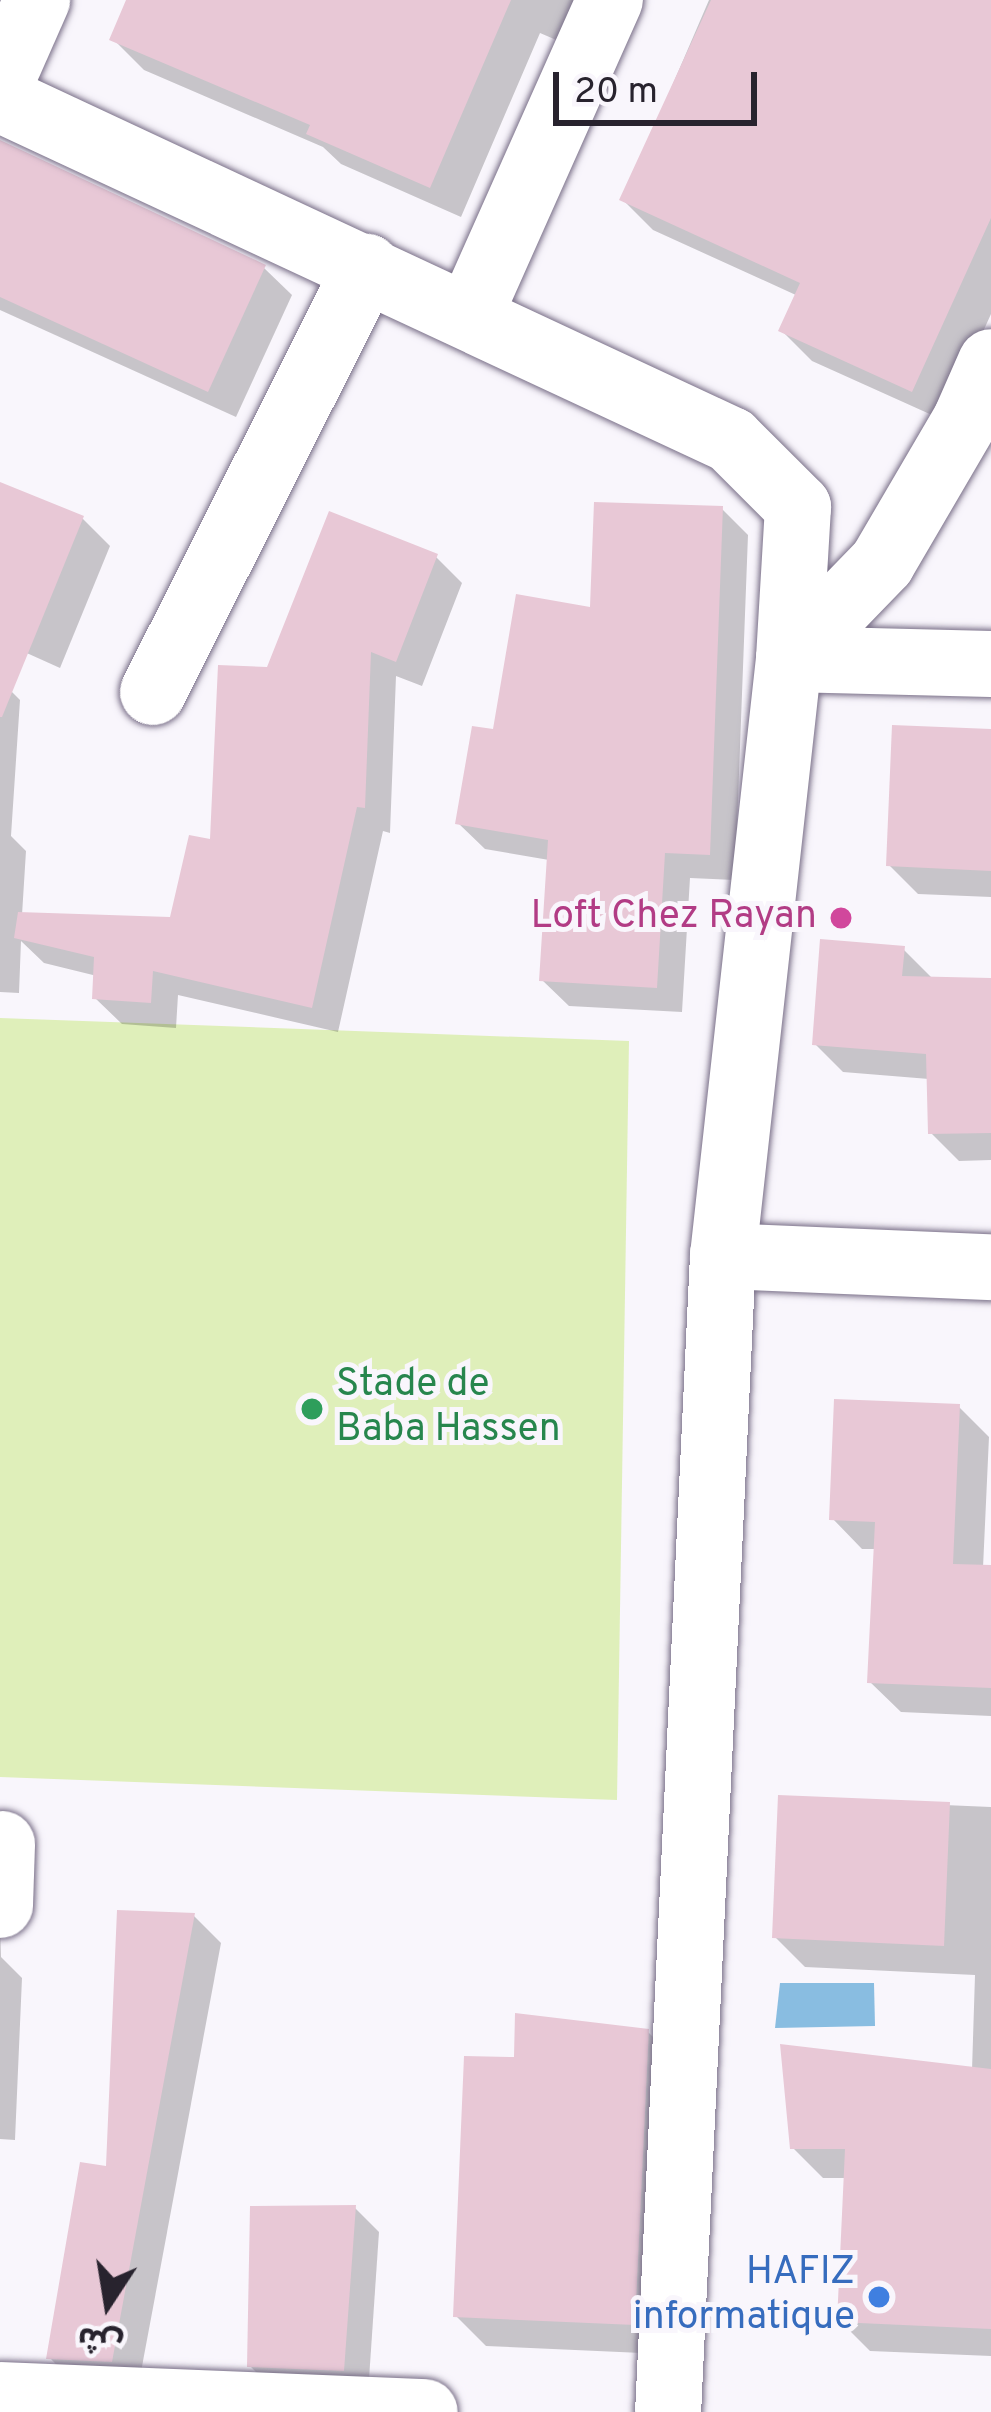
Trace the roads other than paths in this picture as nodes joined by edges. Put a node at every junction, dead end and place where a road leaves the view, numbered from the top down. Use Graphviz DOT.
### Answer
graph roads {
  1 [pos="37,0"];
  2 [pos="610,0"];
  3 [pos="0,84"];
  4 [pos="0,99"];
  5 [pos="367,267"];
  6 [pos="470,314"];
  7 [pos="991,362"];
  8 [pos="790,659"];
  9 [pos="991,664"];
  10 [pos="153,692"];
  11 [pos="723,1256"];
  12 [pos="991,1268"];
  13 [pos="0,2395"];
  14 [pos="425,2412"];
  15 [pos="668,2412"];
  1 -- 3 [label="street"];
  2 -- 6 [label="street"];
  4 -- 5 [label="street"];
  5 -- 6 [label="street"];
  5 -- 10 [label="street"];
  6 -- 8 [label="street"];
  7 -- 8 [label="street"];
  8 -- 9 [label="street"];
  8 -- 11 [label="street"];
  11 -- 12 [label="street"];
  11 -- 15 [label="street"];
  13 -- 14 [label="street"];
}
